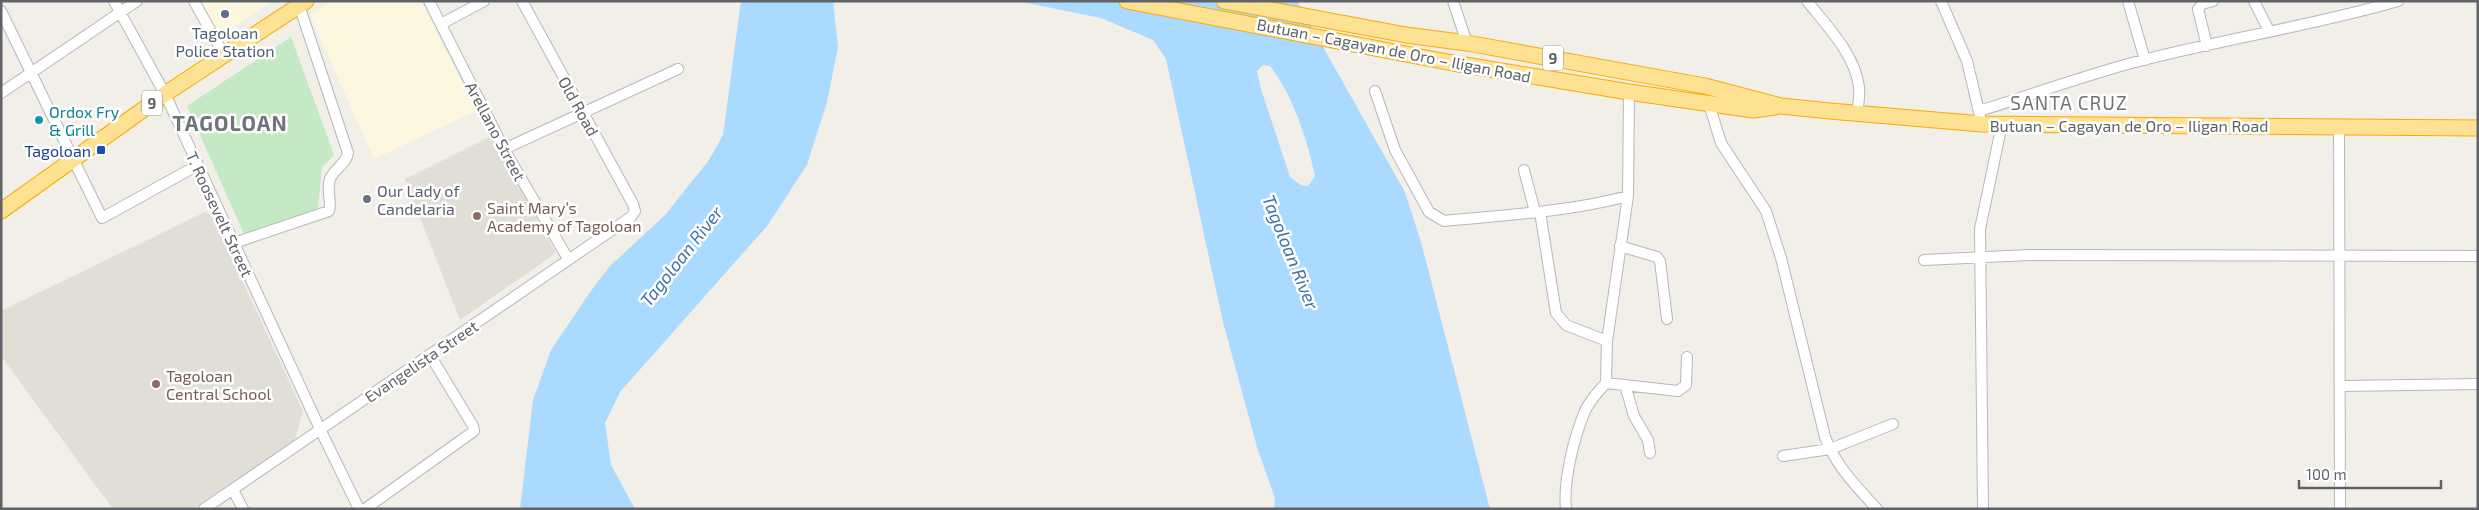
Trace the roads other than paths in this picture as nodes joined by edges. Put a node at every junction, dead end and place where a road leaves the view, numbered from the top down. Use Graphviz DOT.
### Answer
graph roads {
  1 [pos="114,1"];
  2 [pos="136,1"];
  3 [pos="194,1"];
  4 [pos="429,1"];
  5 [pos="484,1"];
  6 [pos="522,1"];
  7 [pos="1127,1"];
  8 [pos="1224,1"];
  9 [pos="1453,1"];
  10 [pos="1806,1"];
  11 [pos="1941,1"];
  12 [pos="2128,1"];
  13 [pos="2213,1"];
  14 [pos="2254,1"];
  15 [pos="2398,1"];
  16 [pos="301,3"];
  17 [pos="1,11"];
  18 [pos="120,13"];
  19 [pos="441,24"];
  20 [pos="2269,31"];
  21 [pos="1467,43"];
  22 [pos="2207,46"];
  23 [pos="224,56"];
  24 [pos="2145,60"];
  25 [pos="678,69"];
  26 [pos="32,74"];
  27 [pos="1376,91"];
  28 [pos="1629,92"];
  29 [pos="1,93"];
  30 [pos="165,94"];
  31 [pos="1709,104"];
  32 [pos="1781,106"];
  33 [pos="581,112"];
  34 [pos="1857,114"];
  35 [pos="1981,117"];
  36 [pos="2002,124"];
  37 [pos="2339,126"];
  38 [pos="2478,128"];
  39 [pos="504,149"];
  40 [pos="72,160"];
  41 [pos="198,165"];
  42 [pos="1524,170"];
  43 [pos="1628,196"];
  44 [pos="1,211"];
  45 [pos="635,211"];
  46 [pos="1538,212"];
  47 [pos="234,243"];
  48 [pos="1620,246"];
  49 [pos="2340,256"];
  50 [pos="2478,256"];
  51 [pos="1980,258"];
  52 [pos="568,259"];
  53 [pos="1924,260"];
  54 [pos="1667,319"];
  55 [pos="1607,341"];
  56 [pos="430,356"];
  57 [pos="1687,357"];
  58 [pos="1606,383"];
  59 [pos="2478,384"];
  60 [pos="1625,385"];
  61 [pos="2341,386"];
  62 [pos="1893,424"];
  63 [pos="320,430"];
  64 [pos="1830,449"];
  65 [pos="1650,453"];
  66 [pos="1783,456"];
  67 [pos="233,490"];
  68 [pos="204,509"];
  69 [pos="243,509"];
  70 [pos="360,509"];
  71 [pos="365,509"];
  72 [pos="1566,509"];
  73 [pos="1877,509"];
  74 [pos="1983,509"];
  75 [pos="2340,509"];
  1 -- 18 [label="street, T. Roosevelt Street"];
  2 -- 18 [label="street"];
  3 -- 23 [label="street"];
  4 -- 19 [label="street, Arellano Street"];
  5 -- 19 [label="street"];
  6 -- 33 [label="street, Old Road"];
  7 -- 28 [label="highway, Butuan – Cagayan de Oro – Iligan Road / 9"];
  8 -- 21 [label="highway, Butuan – Cagayan de Oro – Iligan Road / 9"];
  9 -- 21 [label="street"];
  10 -- 34 [label="street"];
  11 -- 35 [label="street"];
  12 -- 24 [label="street"];
  13 -- 22 [label="street"];
  14 -- 20 [label="street"];
  15 -- 20 [label="street"];
  16 -- 23 [label="highway, 9"];
  16 -- 47 [label="street"];
  17 -- 26 [label="street"];
  18 -- 26 [label="street"];
  18 -- 30 [label="street, T. Roosevelt Street"];
  19 -- 39 [label="street, Arellano Street"];
  20 -- 22 [label="street"];
  21 -- 32 [label="highway, Butuan – Cagayan de Oro – Iligan Road / 9"];
  22 -- 24 [label="street"];
  23 -- 30 [label="highway, 9"];
  24 -- 35 [label="street"];
  25 -- 33 [label="street"];
  26 -- 29 [label="street"];
  26 -- 40 [label="street"];
  27 -- 46 [label="street"];
  28 -- 31 [label="highway, Butuan – Cagayan de Oro – Iligan Road / 9"];
  28 -- 43 [label="street"];
  30 -- 40 [label="highway, 9"];
  30 -- 41 [label="street, T. Roosevelt Street"];
  31 -- 32 [label="highway, Butuan – Cagayan de Oro – Iligan Road / 9"];
  31 -- 64 [label="street"];
  32 -- 34 [label="highway, Butuan – Cagayan de Oro – Iligan Road / 9"];
  33 -- 39 [label="street"];
  33 -- 45 [label="street, Old Road"];
  34 -- 35 [label="highway, Butuan – Cagayan de Oro – Iligan Road / 9"];
  35 -- 36 [label="highway, Butuan – Cagayan de Oro – Iligan Road / 9"];
  36 -- 37 [label="highway, Butuan – Cagayan de Oro – Iligan Road / 9"];
  36 -- 51 [label="street"];
  37 -- 38 [label="highway, Butuan – Cagayan de Oro – Iligan Road / 9"];
  37 -- 49 [label="street"];
  39 -- 52 [label="street, Arellano Street"];
  40 -- 41 [label="street"];
  40 -- 44 [label="highway, 9"];
  41 -- 47 [label="street, T. Roosevelt Street"];
  42 -- 46 [label="street"];
  43 -- 46 [label="street"];
  43 -- 48 [label="street"];
  45 -- 52 [label="street, Evangelista Street"];
  46 -- 55 [label="street"];
  47 -- 63 [label="street, T. Roosevelt Street"];
  48 -- 54 [label="street"];
  48 -- 55 [label="street"];
  49 -- 50 [label="street"];
  49 -- 51 [label="street"];
  49 -- 61 [label="street"];
  51 -- 53 [label="street"];
  51 -- 74 [label="street"];
  52 -- 56 [label="street, Evangelista Street"];
  55 -- 58 [label="street"];
  56 -- 63 [label="street, Evangelista Street"];
  56 -- 71 [label="street"];
  57 -- 60 [label="street"];
  58 -- 60 [label="street"];
  58 -- 72 [label="street"];
  59 -- 61 [label="street"];
  60 -- 65 [label="street"];
  61 -- 75 [label="street"];
  62 -- 64 [label="street"];
  63 -- 67 [label="street, Evangelista Street"];
  63 -- 70 [label="street, T. Roosevelt Street"];
  64 -- 66 [label="street"];
  64 -- 73 [label="street"];
  67 -- 68 [label="street, Evangelista Street"];
  67 -- 69 [label="street"];
}
